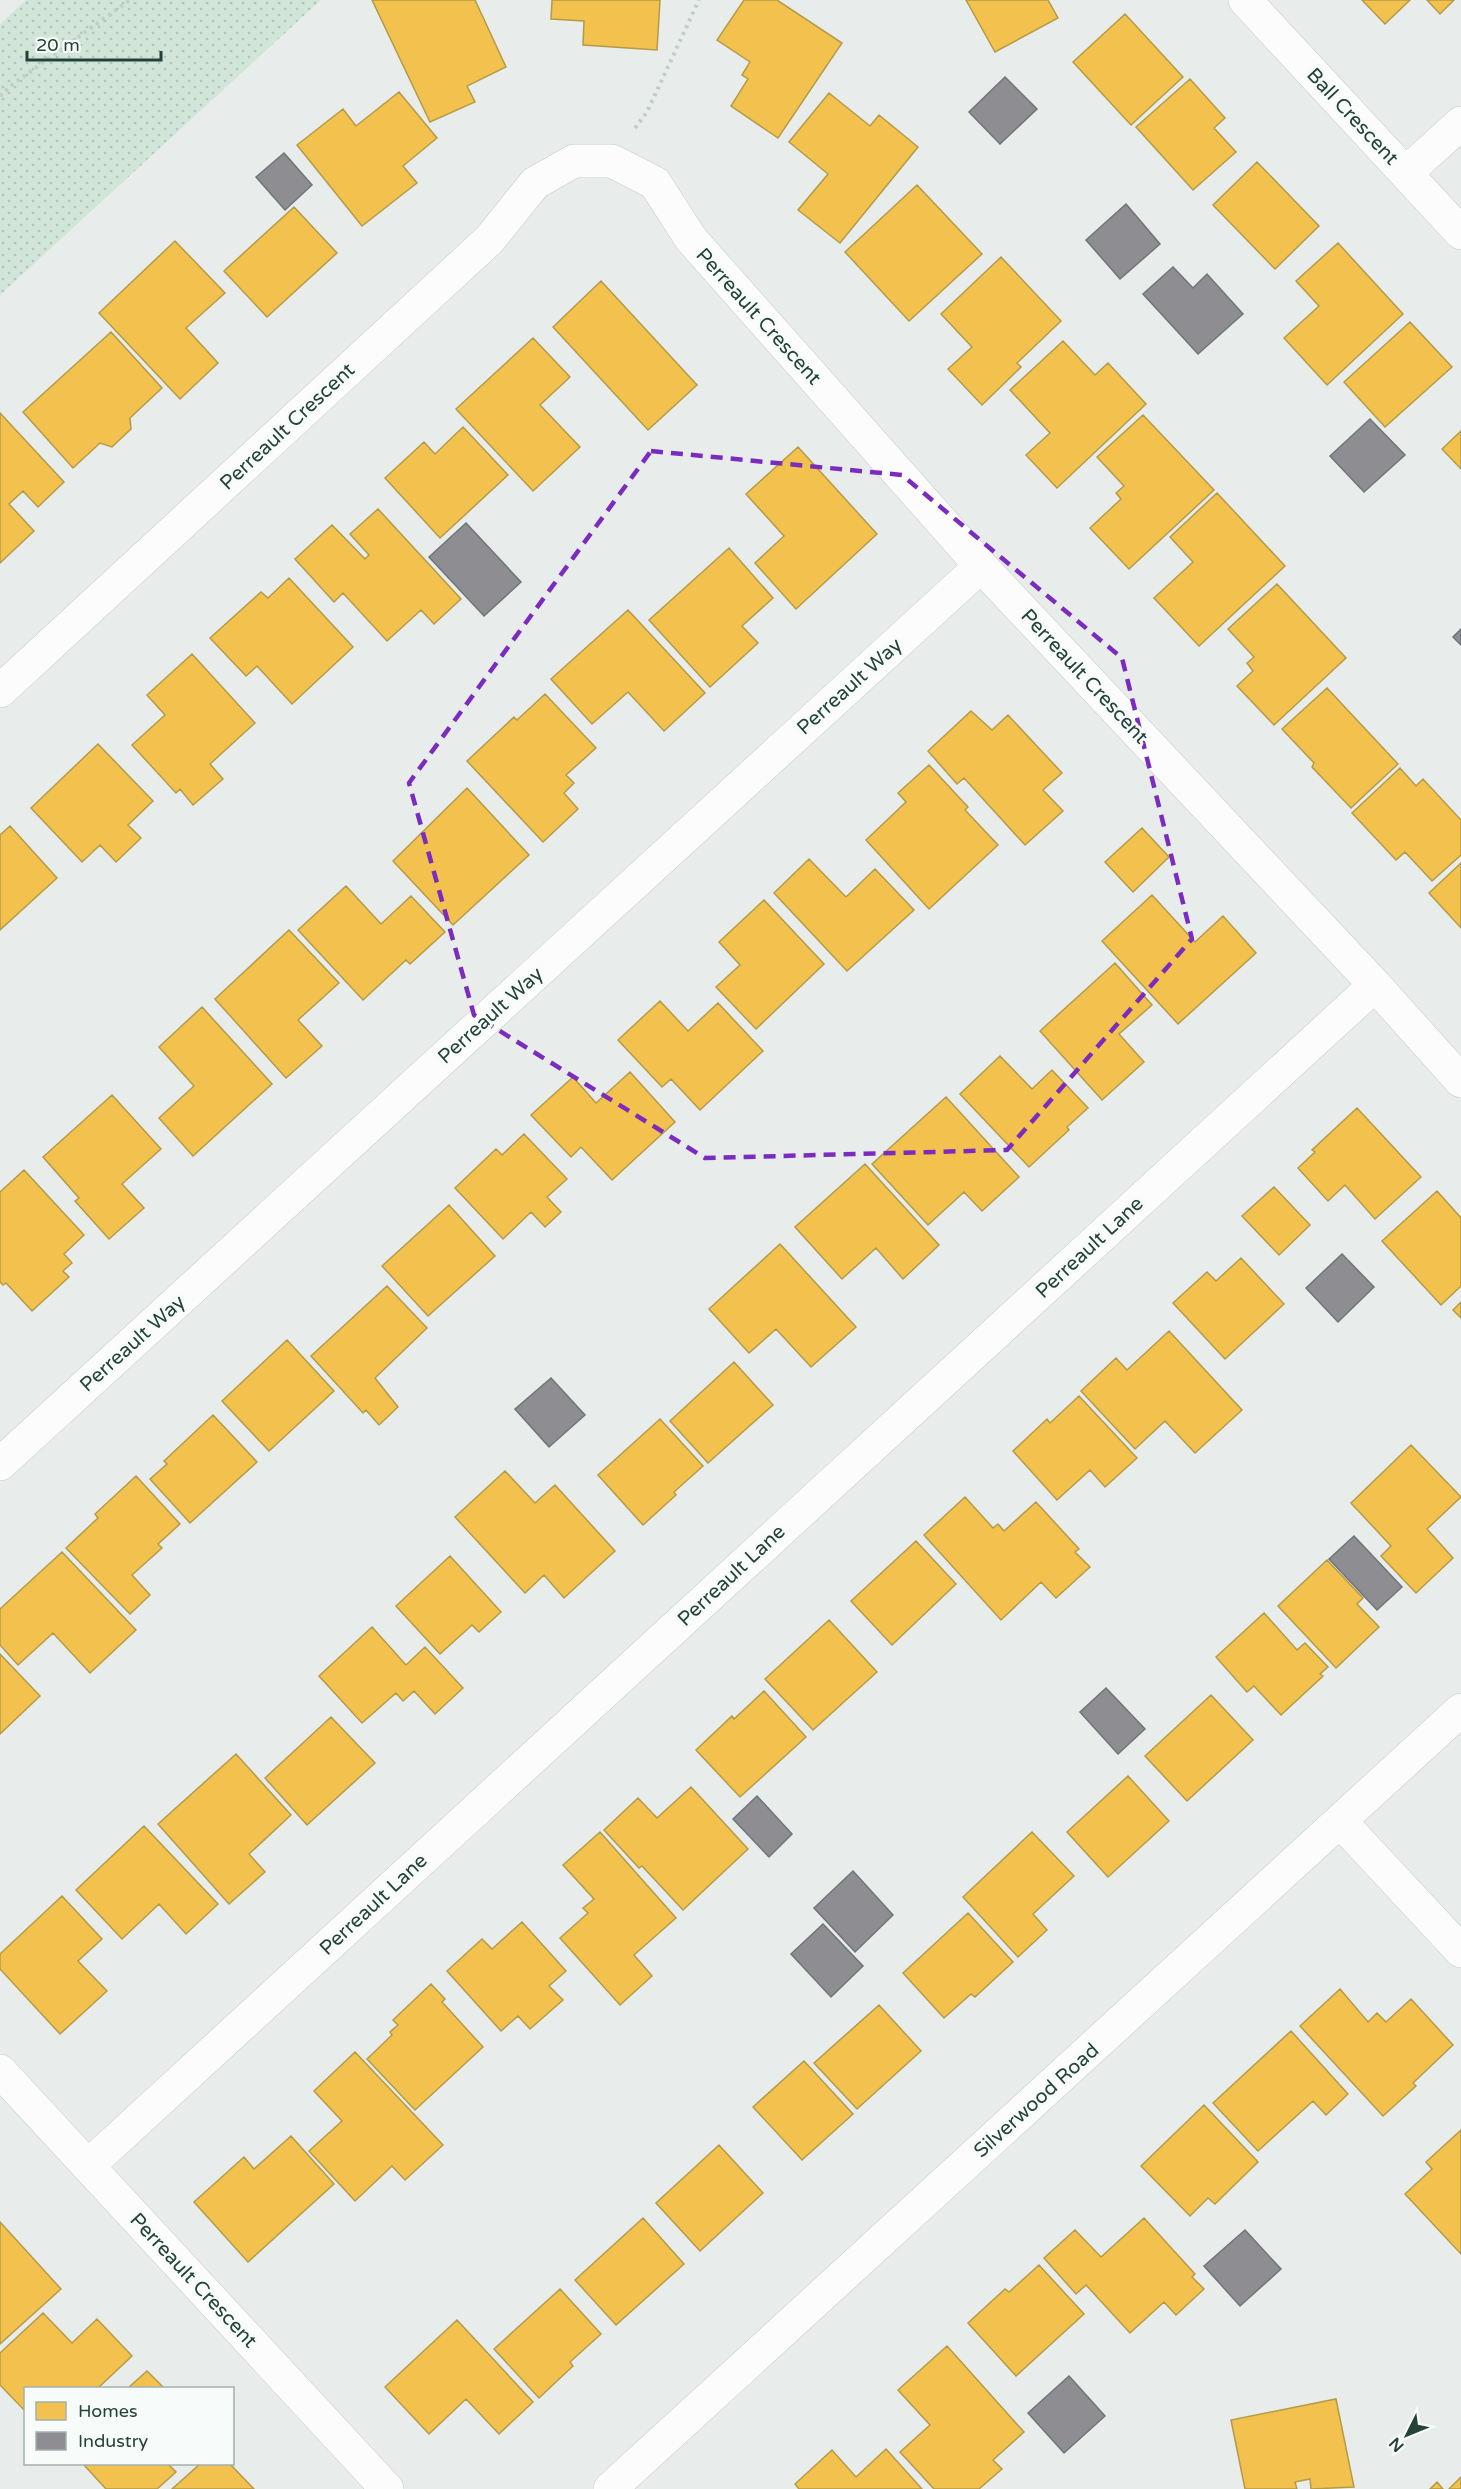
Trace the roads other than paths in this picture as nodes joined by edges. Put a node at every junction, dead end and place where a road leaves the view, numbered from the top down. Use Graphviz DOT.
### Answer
graph roads {
  1 [pos="1245,0"];
  2 [pos="1461,123"];
  3 [pos="1406,173"];
  4 [pos="1461,233"];
  5 [pos="981,566"];
  6 [pos="0,691"];
  7 [pos="1375,985"];
  8 [pos="1461,1081"];
  9 [pos="0,1464"];
  10 [pos="1461,1710"];
  11 [pos="1340,1821"];
  12 [pos="1461,1951"];
  13 [pos="0,2071"];
  14 [pos="88,2166"];
  15 [pos="387,2489"];
  16 [pos="610,2489"];
  1 -- 3 [label="street, Ball Crescent"];
  2 -- 3 [label="street"];
  3 -- 4 [label="street, Ball Crescent"];
  5 -- 6 [label="street, Perreault Crescent"];
  5 -- 7 [label="street, Perreault Crescent"];
  5 -- 9 [label="street, Perreault Way"];
  7 -- 8 [label="street, Perreault Crescent"];
  7 -- 14 [label="street, Perreault Lane"];
  10 -- 11 [label="street, Silverwood Road"];
  11 -- 12 [label="street"];
  11 -- 16 [label="street, Silverwood Road"];
  13 -- 14 [label="street, Perreault Crescent"];
  14 -- 15 [label="street, Perreault Crescent"];
}
